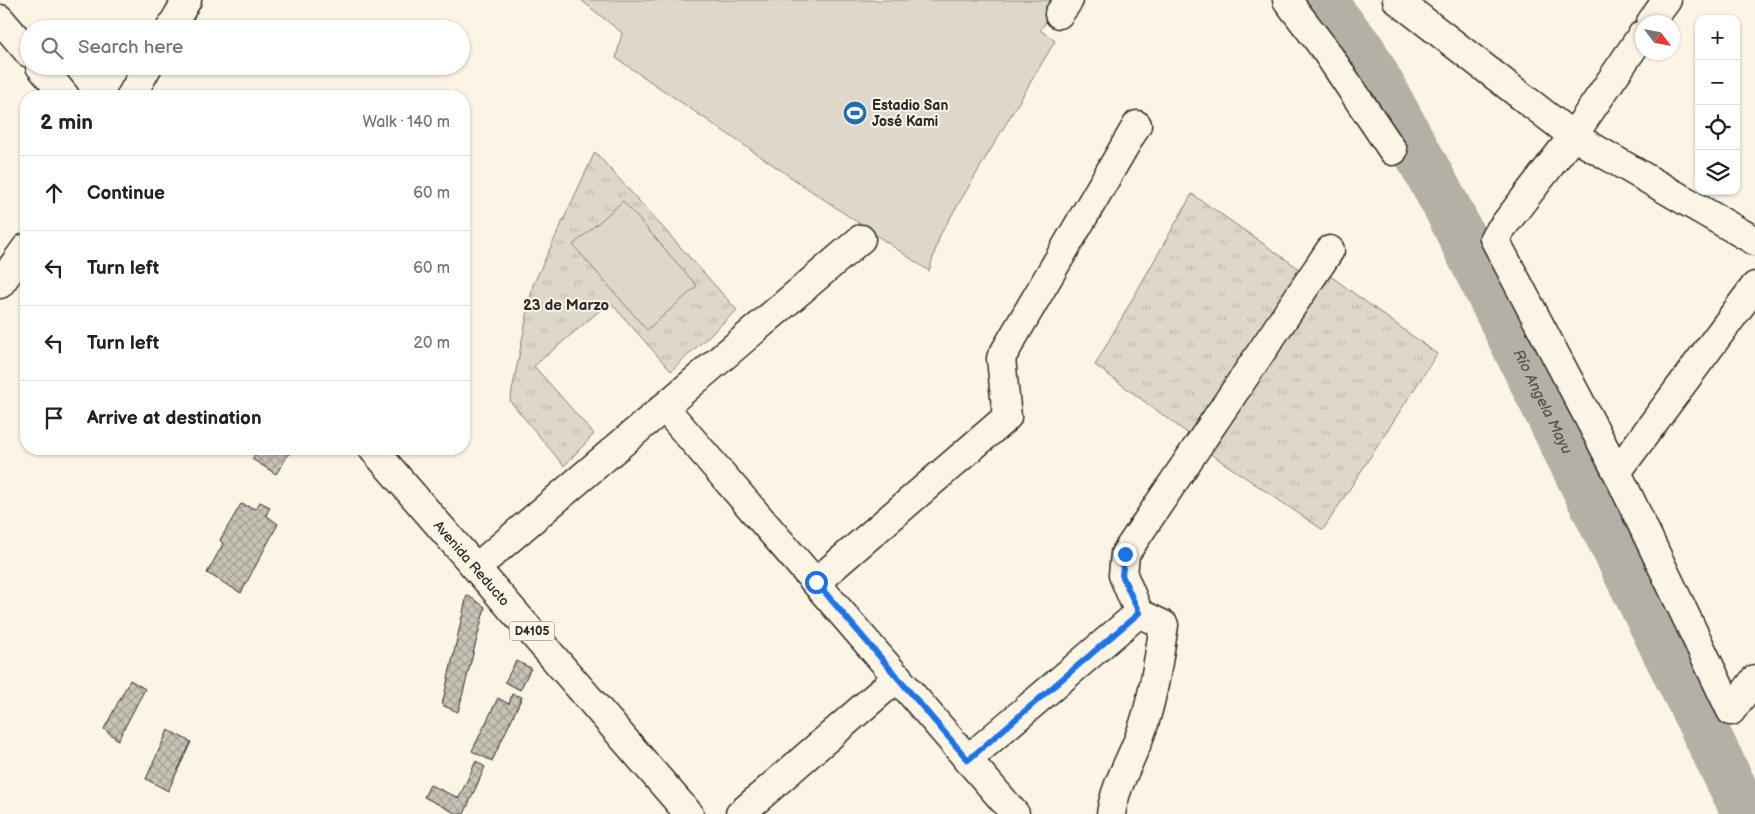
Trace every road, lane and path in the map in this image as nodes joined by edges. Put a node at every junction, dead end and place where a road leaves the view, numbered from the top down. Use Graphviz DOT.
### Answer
graph roads {
  1 [pos="187,0"];
  2 [pos="1287,0"];
  3 [pos="1397,0"];
  4 [pos="1666,0"];
  5 [pos="1656,15"];
  6 [pos="0,19"];
  7 [pos="175,20"];
  8 [pos="20,42"];
  9 [pos="1635,45"];
  10 [pos="48,75"];
  11 [pos="143,75"];
  12 [pos="60,90"];
  13 [pos="134,90"];
  14 [pos="1136,125"];
  15 [pos="1573,136"];
  16 [pos="1393,151"];
  17 [pos="860,238"];
  18 [pos="1755,241"];
  19 [pos="1330,250"];
  20 [pos="20,256"];
  21 [pos="0,284"];
  22 [pos="1755,286"];
  23 [pos="664,407"];
  24 [pos="378,455"];
  25 [pos="1617,472"];
  26 [pos="477,567"];
  27 [pos="816,582"];
  28 [pos="1139,613"];
  29 [pos="898,677"];
  30 [pos="1755,679"];
  31 [pos="968,760"];
  32 [pos="689,814"];
  33 [pos="740,814"];
  34 [pos="1015,814"];
  35 [pos="1111,814"];
  1 -- 7 [label="street"];
  2 -- 16 [label="street"];
  3 -- 15 [label="street"];
  4 -- 5 [label="street"];
  6 -- 8 [label="street"];
  9 -- 15 [label="street"];
  10 -- 12 [label="street"];
  11 -- 13 [label="street"];
  14 -- 27 [label="street"];
  15 -- 18 [label="street"];
  15 -- 25 [label="street"];
  17 -- 23 [label="street"];
  19 -- 28 [label="street"];
  20 -- 21 [label="street"];
  22 -- 25 [label="street"];
  23 -- 26 [label="street"];
  23 -- 27 [label="street"];
  24 -- 26 [label="street, Avenida Reducto / D4105"];
  25 -- 30 [label="street"];
  26 -- 32 [label="street, Avenida Reducto / D4105"];
  27 -- 29 [label="street"];
  28 -- 31 [label="street"];
  28 -- 35 [label="street"];
  29 -- 31 [label="street"];
  29 -- 33 [label="street"];
  31 -- 34 [label="street"];
}
